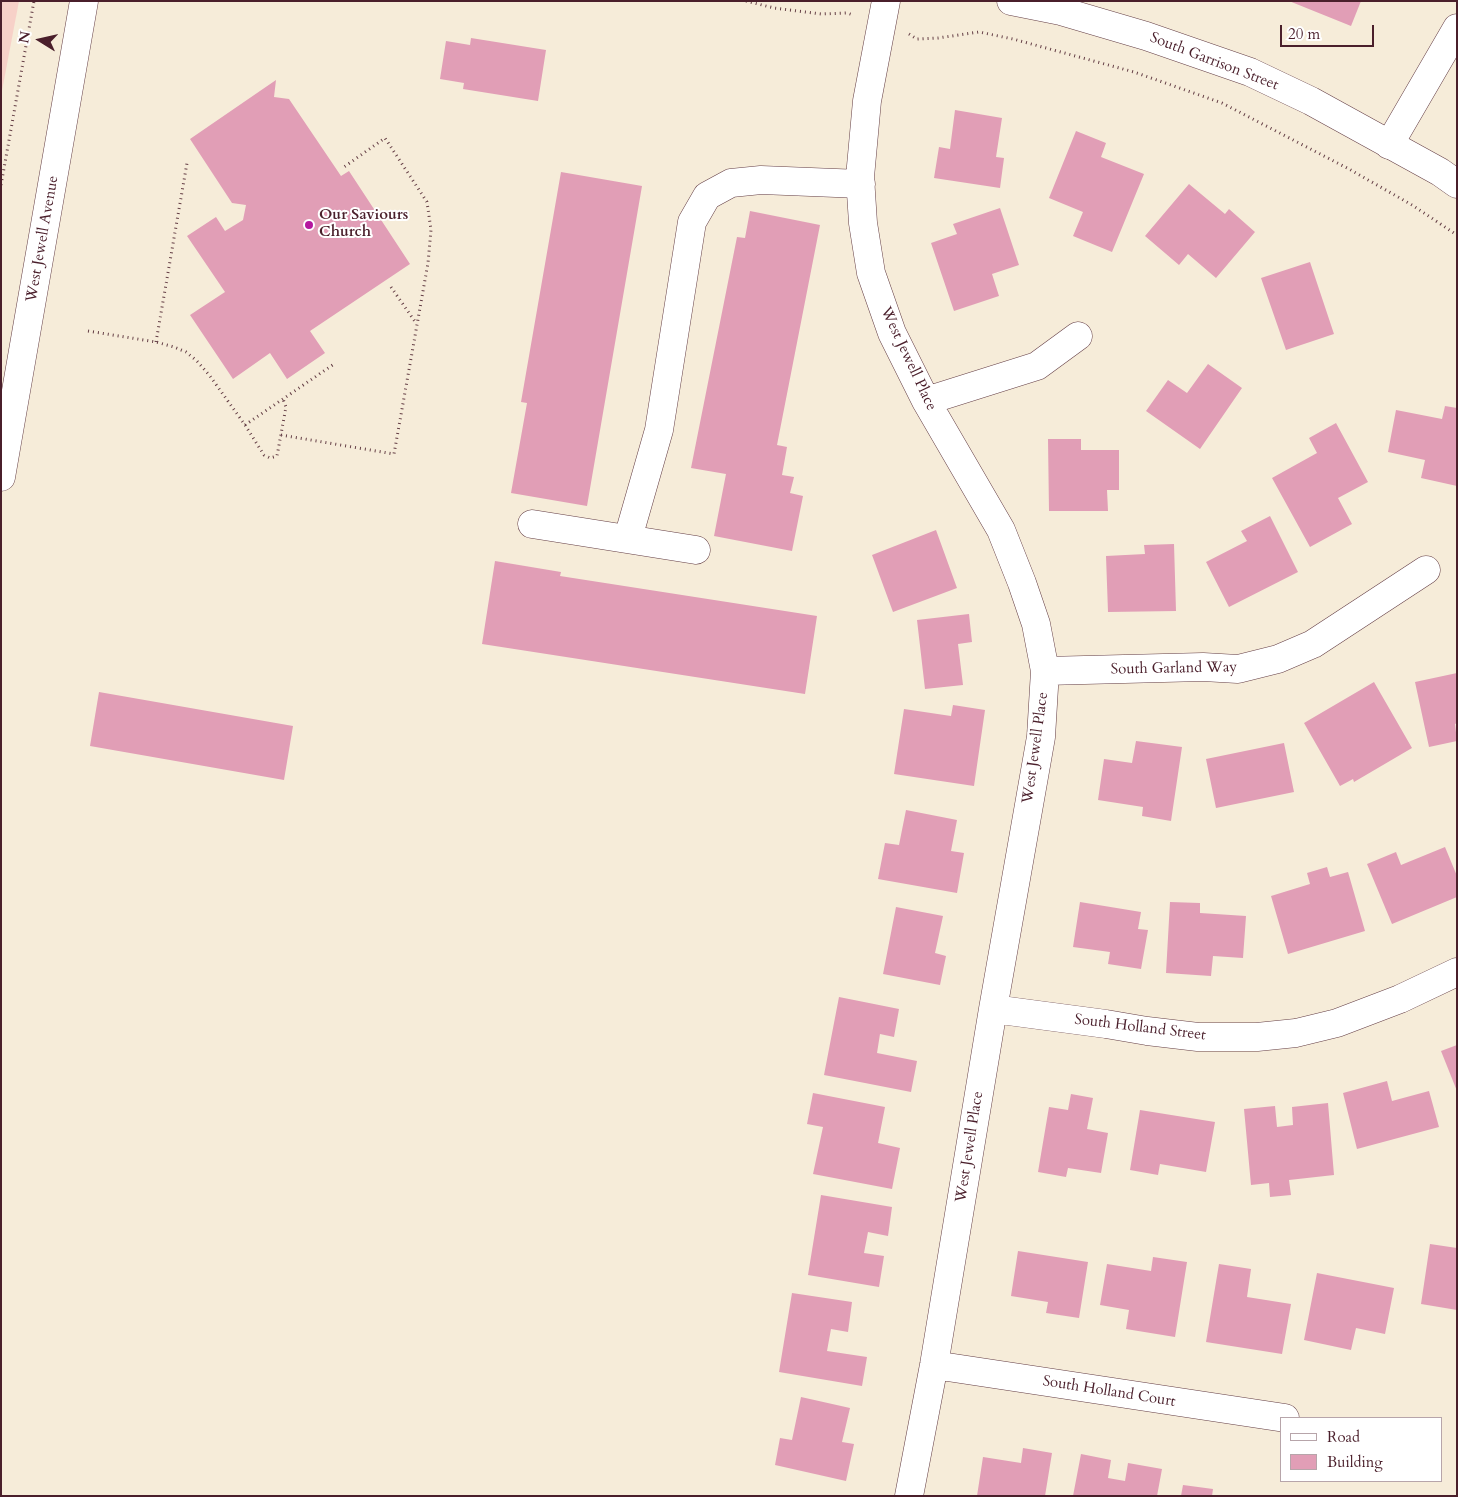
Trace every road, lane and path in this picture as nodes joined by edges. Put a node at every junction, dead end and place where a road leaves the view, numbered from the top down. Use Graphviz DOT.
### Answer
graph roads {
  1 [pos="34,1"];
  2 [pos="84,1"];
  3 [pos="746,1"];
  4 [pos="886,1"];
  5 [pos="1011,1"];
  6 [pos="847,13"];
  7 [pos="1457,28"];
  8 [pos="906,33"];
  9 [pos="1390,145"];
  10 [pos="187,163"];
  11 [pos="344,167"];
  12 [pos="861,184"];
  13 [pos="1457,184"];
  14 [pos="1,185"];
  15 [pos="1457,235"];
  16 [pos="391,287"];
  17 [pos="416,324"];
  18 [pos="88,331"];
  19 [pos="1078,336"];
  20 [pos="156,342"];
  21 [pos="334,364"];
  22 [pos="283,399"];
  23 [pos="926,402"];
  24 [pos="245,426"];
  25 [pos="281,435"];
  26 [pos="1,477"];
  27 [pos="532,524"];
  28 [pos="628,538"];
  29 [pos="696,550"];
  30 [pos="1426,570"];
  31 [pos="1045,671"];
  32 [pos="1457,972"];
  33 [pos="993,1009"];
  34 [pos="934,1365"];
  35 [pos="1280,1417"];
  36 [pos="909,1496"];
  1 -- 14 [label="path"];
  2 -- 26 [label="street, West Jewell Avenue"];
  3 -- 6 [label="path"];
  4 -- 12 [label="street, West Jewell Place"];
  5 -- 9 [label="street, South Garrison Street"];
  7 -- 9 [label="street"];
  8 -- 15 [label="path"];
  9 -- 13 [label="street, South Garrison Street"];
  10 -- 20 [label="path"];
  11 -- 17 [label="path"];
  12 -- 23 [label="street, West Jewell Place"];
  12 -- 28 [label="street"];
  16 -- 17 [label="path"];
  17 -- 25 [label="path"];
  18 -- 20 [label="path"];
  19 -- 23 [label="street"];
  20 -- 24 [label="path"];
  21 -- 22 [label="path"];
  22 -- 24 [label="path"];
  22 -- 25 [label="path"];
  23 -- 31 [label="street, West Jewell Place"];
  24 -- 25 [label="path"];
  27 -- 28 [label="street"];
  28 -- 29 [label="street"];
  30 -- 31 [label="street, South Garland Way"];
  31 -- 33 [label="street, West Jewell Place"];
  32 -- 33 [label="street, South Holland Street"];
  33 -- 34 [label="street, West Jewell Place"];
  34 -- 35 [label="street, South Holland Court"];
  34 -- 36 [label="street, West Jewell Place"];
}
